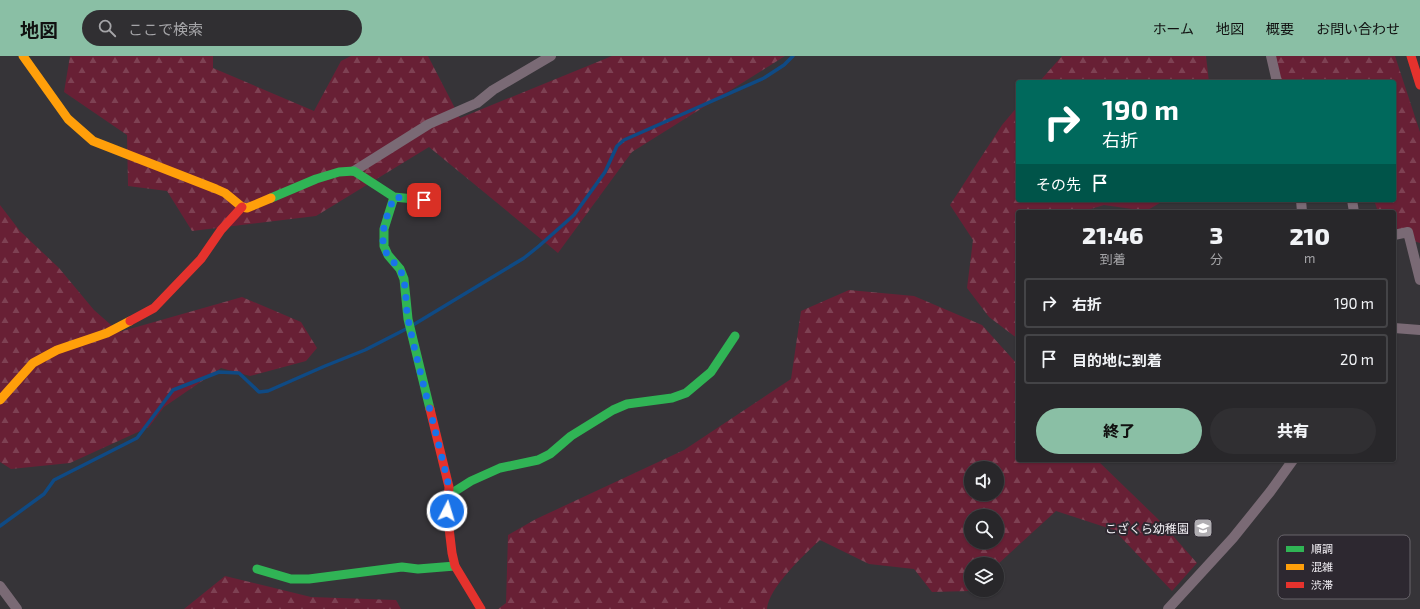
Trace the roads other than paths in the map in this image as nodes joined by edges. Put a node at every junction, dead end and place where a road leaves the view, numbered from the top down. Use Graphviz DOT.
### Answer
graph roads {
  1 [pos="23,56"];
  2 [pos="551,56"];
  3 [pos="1271,56"];
  4 [pos="1411,56"];
  5 [pos="1277,80"];
  6 [pos="1420,85"];
  7 [pos="354,171"];
  8 [pos="394,197"];
  9 [pos="424,200"];
  10 [pos="242,207"];
  11 [pos="1396,235"];
  12 [pos="1420,280"];
  13 [pos="1396,328"];
  14 [pos="1420,330"];
  15 [pos="735,336"];
  16 [pos="0,400"];
  17 [pos="1292,462"];
  18 [pos="449,495"];
  19 [pos="455,566"];
  20 [pos="257,569"];
  21 [pos="0,586"];
  22 [pos="17,609"];
  23 [pos="481,609"];
  24 [pos="1168,609"];
  1 -- 10 [label="street"];
  2 -- 7 [label="street"];
  3 -- 5 [label="street"];
  4 -- 6 [label="street"];
  7 -- 8 [label="street"];
  7 -- 10 [label="street"];
  8 -- 9 [label="street"];
  8 -- 18 [label="street"];
  10 -- 16 [label="street"];
  11 -- 12 [label="street"];
  13 -- 14 [label="street"];
  15 -- 18 [label="street"];
  17 -- 24 [label="street"];
  18 -- 19 [label="street"];
  19 -- 20 [label="street"];
  19 -- 23 [label="street"];
  21 -- 22 [label="street"];
}
